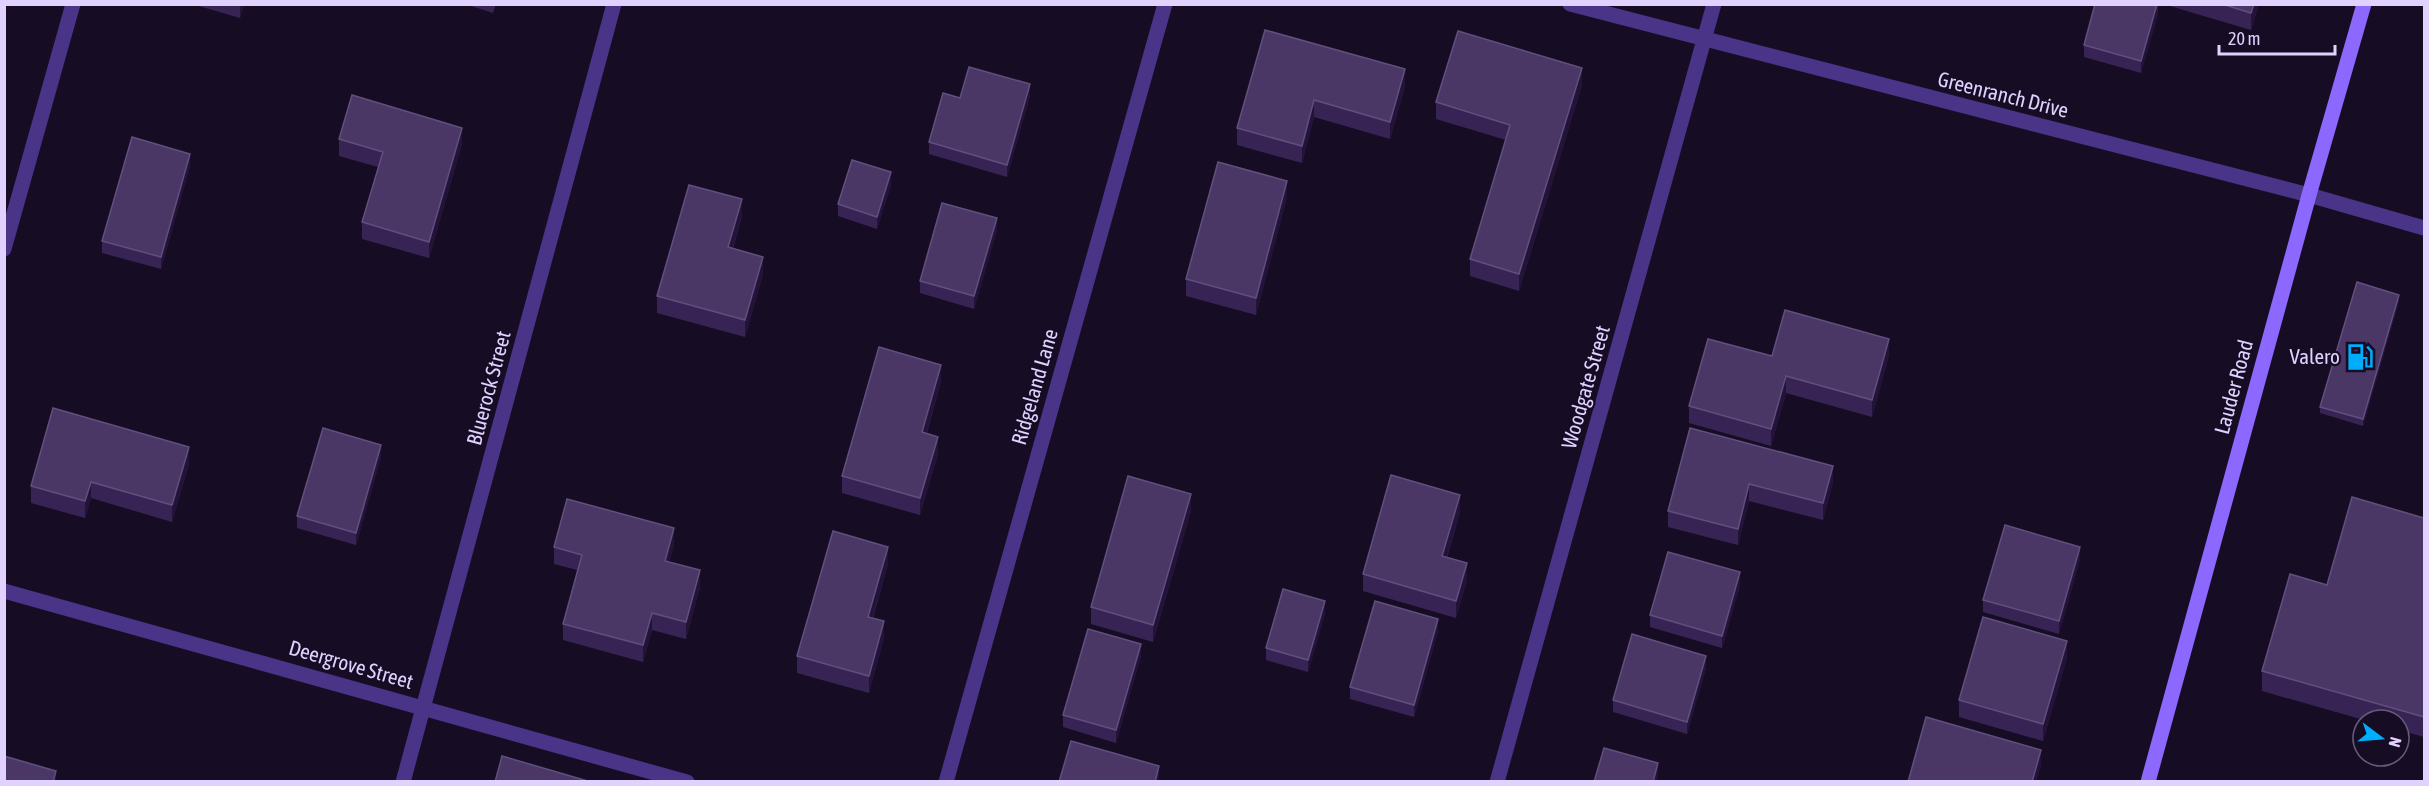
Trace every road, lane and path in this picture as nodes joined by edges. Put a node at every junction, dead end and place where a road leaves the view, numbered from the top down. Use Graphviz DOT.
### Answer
graph roads {
  1 [pos="73,4"];
  2 [pos="614,4"];
  3 [pos="1165,4"];
  4 [pos="1570,4"];
  5 [pos="1714,4"];
  6 [pos="2364,4"];
  7 [pos="1704,40"];
  8 [pos="2309,195"];
  9 [pos="2424,228"];
  10 [pos="4,249"];
  11 [pos="4,591"];
  12 [pos="424,707"];
  13 [pos="403,782"];
  14 [pos="687,782"];
  15 [pos="946,782"];
  16 [pos="1497,782"];
  17 [pos="2148,782"];
  1 -- 10 [label="street"];
  2 -- 12 [label="street, Bluerock Street"];
  3 -- 15 [label="street, Ridgeland Lane"];
  4 -- 7 [label="street, Greenranch Drive"];
  5 -- 7 [label="street, Woodgate Street"];
  6 -- 8 [label="main road, Lauder Road"];
  7 -- 8 [label="street, Greenranch Drive"];
  7 -- 16 [label="street, Woodgate Street"];
  8 -- 9 [label="street, Greenranch Drive"];
  8 -- 17 [label="main road, Lauder Road"];
  11 -- 12 [label="street, Deergrove Street"];
  12 -- 13 [label="street, Bluerock Street"];
  12 -- 14 [label="street, Deergrove Street"];
}
